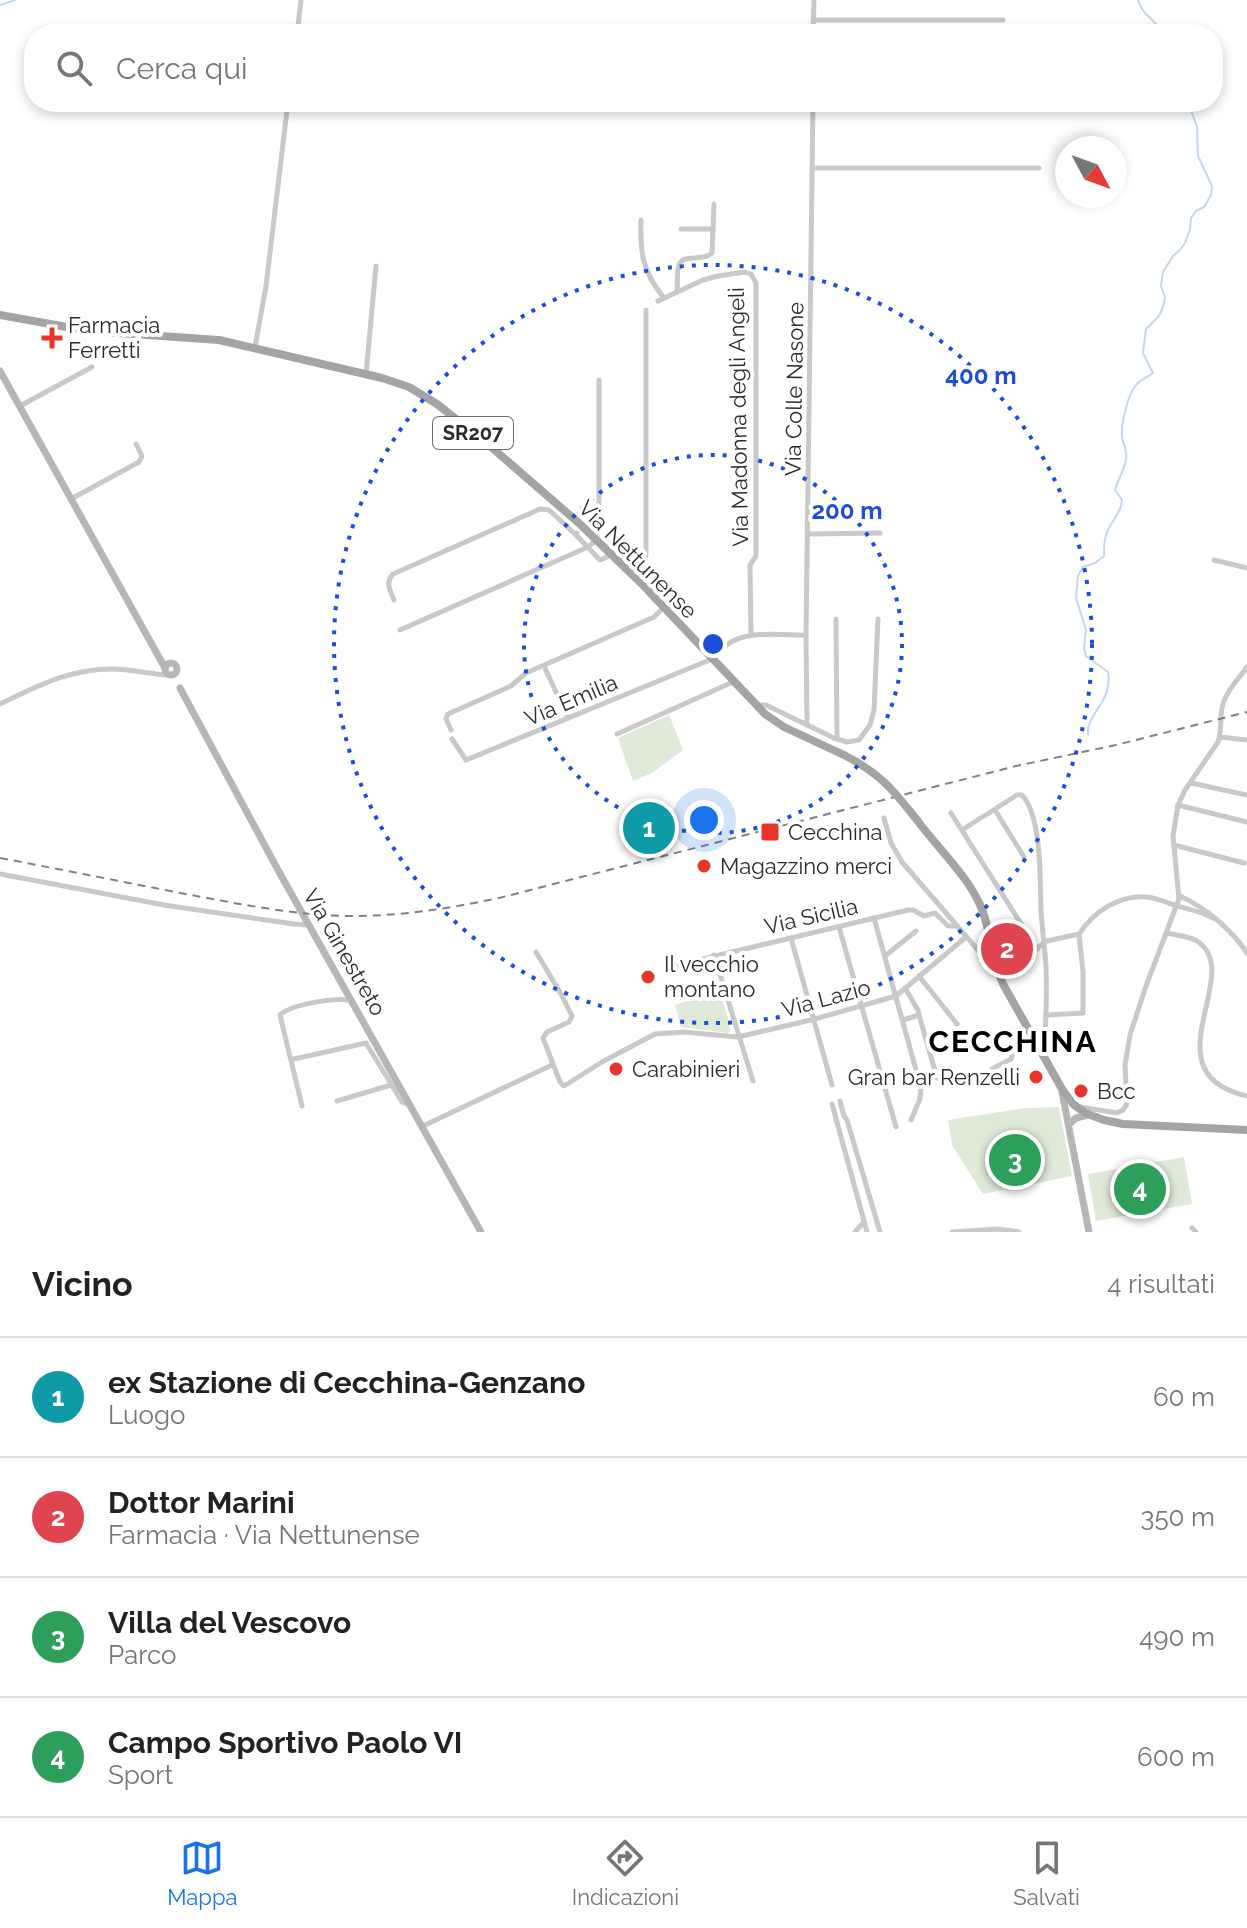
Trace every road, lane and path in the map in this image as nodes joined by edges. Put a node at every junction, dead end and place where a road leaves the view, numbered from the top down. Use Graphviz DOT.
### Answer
graph roads {
  1 [pos="301,0"];
  2 [pos="814,0"];
  3 [pos="813,20"];
  4 [pos="1003,20"];
  5 [pos="298,24"];
  6 [pos="813,24"];
  7 [pos="287,112"];
  8 [pos="813,112"];
  9 [pos="813,168"];
  10 [pos="1039,168"];
  11 [pos="714,204"];
  12 [pos="641,220"];
  13 [pos="681,229"];
  14 [pos="713,229"];
  15 [pos="376,266"];
  16 [pos="677,292"];
  17 [pos="646,310"];
  18 [pos="0,315"];
  19 [pos="255,347"];
  20 [pos="92,367"];
  21 [pos="0,371"];
  22 [pos="366,374"];
  23 [pos="599,380"];
  24 [pos="20,406"];
  25 [pos="136,444"];
  26 [pos="71,499"];
  27 [pos="581,525"];
  28 [pos="880,533"];
  29 [pos="808,534"];
  30 [pos="576,535"];
  31 [pos="593,536"];
  32 [pos="588,547"];
  33 [pos="612,555"];
  34 [pos="1214,560"];
  35 [pos="1247,568"];
  36 [pos="641,583"];
  37 [pos="394,600"];
  38 [pos="663,608"];
  39 [pos="836,619"];
  40 [pos="878,619"];
  41 [pos="400,630"];
  42 [pos="751,635"];
  43 [pos="806,635"];
  44 [pos="712,659"];
  45 [pos="544,666"];
  46 [pos="1247,667"];
  47 [pos="170,670"];
  48 [pos="733,682"];
  49 [pos="0,704"];
  50 [pos="756,707"];
  51 [pos="568,718"];
  52 [pos="807,725"];
  53 [pos="451,730"];
  54 [pos="617,734"];
  55 [pos="1220,737"];
  56 [pos="452,739"];
  57 [pos="837,739"];
  58 [pos="1247,740"];
  59 [pos="1191,783"];
  60 [pos="1247,795"];
  61 [pos="1178,805"];
  62 [pos="995,810"];
  63 [pos="951,813"];
  64 [pos="884,818"];
  65 [pos="1247,822"];
  66 [pos="962,830"];
  67 [pos="1174,845"];
  68 [pos="1024,857"];
  69 [pos="1244,863"];
  70 [pos="0,874"];
  71 [pos="1180,896"];
  72 [pos="1178,906"];
  73 [pos="874,918"];
  74 [pos="1213,918"];
  75 [pos="309,925"];
  76 [pos="957,926"];
  77 [pos="839,927"];
  78 [pos="916,931"];
  79 [pos="1166,933"];
  80 [pos="1043,934"];
  81 [pos="1079,934"];
  82 [pos="966,937"];
  83 [pos="791,938"];
  84 [pos="1031,941"];
  85 [pos="1043,943"];
  86 [pos="1037,949"];
  87 [pos="536,952"];
  88 [pos="1247,953"];
  89 [pos="714,955"];
  90 [pos="885,956"];
  91 [pos="665,968"];
  92 [pos="998,971"];
  93 [pos="919,976"];
  94 [pos="905,988"];
  95 [pos="896,996"];
  96 [pos="352,1001"];
  97 [pos="862,1007"];
  98 [pos="919,1015"];
  99 [pos="1046,1015"];
  100 [pos="815,1019"];
  101 [pos="903,1020"];
  102 [pos="957,1024"];
  103 [pos="738,1037"];
  104 [pos="1034,1040"];
  105 [pos="294,1059"];
  106 [pos="1044,1059"];
  107 [pos="552,1065"];
  108 [pos="992,1069"];
  109 [pos="937,1078"];
  110 [pos="753,1081"];
  111 [pos="391,1085"];
  112 [pos="832,1085"];
  113 [pos="1062,1089"];
  114 [pos="1247,1096"];
  115 [pos="337,1101"];
  116 [pos="840,1101"];
  117 [pos="832,1104"];
  118 [pos="411,1105"];
  119 [pos="302,1106"];
  120 [pos="1076,1107"];
  121 [pos="1088,1115"];
  122 [pos="911,1120"];
  123 [pos="1069,1124"];
  124 [pos="423,1126"];
  125 [pos="896,1127"];
  126 [pos="1247,1130"];
  127 [pos="864,1222"];
  128 [pos="481,1232"];
  129 [pos="855,1232"];
  130 [pos="867,1232"];
  131 [pos="880,1232"];
  132 [pos="952,1232"];
  133 [pos="1019,1232"];
  134 [pos="1089,1232"];
  1 -- 5 [label="street"];
  2 -- 3 [label="street"];
  3 -- 4 [label="street"];
  3 -- 6 [label="street"];
  7 -- 19 [label="street"];
  8 -- 9 [label="street, Via Colle Nasone"];
  9 -- 10 [label="street"];
  9 -- 29 [label="street, Via Colle Nasone"];
  11 -- 14 [label="street"];
  12 -- 16 [label="street, Via Madonna degli Angeli"];
  13 -- 14 [label="street"];
  14 -- 16 [label="street"];
  15 -- 22 [label="street"];
  16 -- 42 [label="street, Via Madonna degli Angeli"];
  17 -- 36 [label="street"];
  18 -- 19 [label="main road, Via Nettunense / SR207"];
  19 -- 22 [label="main road, Via Nettunense / SR207"];
  20 -- 24 [label="street"];
  21 -- 24 [label="street, Via Ginestreto"];
  22 -- 27 [label="main road, Via Nettunense / SR207"];
  23 -- 31 [label="street"];
  24 -- 26 [label="street, Via Ginestreto"];
  25 -- 26 [label="street"];
  26 -- 47 [label="street, Via Ginestreto"];
  27 -- 30 [label="street"];
  27 -- 31 [label="main road, Via Nettunense / SR207"];
  28 -- 29 [label="street"];
  29 -- 43 [label="street, Via Colle Nasone"];
  30 -- 32 [label="street"];
  30 -- 37 [label="street"];
  31 -- 32 [label="street"];
  31 -- 33 [label="main road, Via Nettunense / SR207"];
  32 -- 33 [label="street"];
  32 -- 41 [label="street"];
  33 -- 36 [label="main road, Via Nettunense / SR207"];
  34 -- 35 [label="street"];
  36 -- 38 [label="main road, Via Nettunense / SR207"];
  38 -- 44 [label="main road, Via Nettunense / SR207"];
  38 -- 45 [label="street"];
  39 -- 57 [label="street"];
  40 -- 57 [label="street"];
  42 -- 43 [label="street"];
  42 -- 44 [label="street"];
  43 -- 52 [label="street, Via Colle Nasone"];
  44 -- 48 [label="main road, Via Nettunense / SR207"];
  44 -- 51 [label="street, Via Emilia"];
  45 -- 51 [label="street"];
  45 -- 53 [label="street"];
  46 -- 55 [label="street"];
  47 -- 49 [label="street"];
  47 -- 75 [label="street, Via Ginestreto"];
  48 -- 50 [label="main road, Via Nettunense / SR207"];
  48 -- 54 [label="street"];
  50 -- 52 [label="street"];
  50 -- 92 [label="main road, Via Nettunense / SR207, bridge"];
  51 -- 56 [label="street, Via Emilia"];
  52 -- 57 [label="street"];
  55 -- 58 [label="street"];
  55 -- 59 [label="street"];
  59 -- 60 [label="street"];
  59 -- 61 [label="street"];
  61 -- 65 [label="street"];
  61 -- 67 [label="street"];
  62 -- 66 [label="street"];
  62 -- 68 [label="street"];
  62 -- 80 [label="street"];
  63 -- 66 [label="street"];
  64 -- 76 [label="street"];
  66 -- 84 [label="street"];
  67 -- 69 [label="street"];
  67 -- 71 [label="street"];
  70 -- 75 [label="street"];
  71 -- 72 [label="street"];
  71 -- 74 [label="street"];
  72 -- 74 [label="street"];
  72 -- 79 [label="street"];
  72 -- 81 [label="street"];
  73 -- 76 [label="street, Via Sicilia"];
  73 -- 77 [label="street, Via Sicilia"];
  73 -- 90 [label="street"];
  74 -- 88 [label="street"];
  75 -- 96 [label="street, Via Ginestreto"];
  76 -- 82 [label="street"];
  77 -- 83 [label="street, Via Sicilia"];
  77 -- 97 [label="street"];
  78 -- 90 [label="street"];
  79 -- 114 [label="street"];
  79 -- 120 [label="street"];
  80 -- 84 [label="street"];
  80 -- 85 [label="street"];
  81 -- 85 [label="street"];
  81 -- 99 [label="street"];
  82 -- 92 [label="street"];
  82 -- 93 [label="street, Via Lazio"];
  83 -- 89 [label="street, Via Sicilia"];
  83 -- 100 [label="street"];
  84 -- 86 [label="street"];
  85 -- 86 [label="street"];
  85 -- 99 [label="street"];
  86 -- 92 [label="street"];
  87 -- 107 [label="street"];
  89 -- 91 [label="street, Via Sicilia"];
  89 -- 103 [label="street"];
  90 -- 95 [label="street"];
  92 -- 104 [label="main road, Via Nettunense / SR207"];
  93 -- 94 [label="street, Via Lazio"];
  93 -- 102 [label="street"];
  94 -- 95 [label="street, Via Lazio"];
  94 -- 98 [label="street"];
  95 -- 97 [label="street, Via Lazio"];
  95 -- 101 [label="street"];
  96 -- 118 [label="street, Via Ginestreto"];
  96 -- 119 [label="street"];
  97 -- 100 [label="street, Via Lazio"];
  97 -- 125 [label="street"];
  98 -- 101 [label="street"];
  98 -- 109 [label="street"];
  99 -- 106 [label="street"];
  100 -- 103 [label="street, Via Lazio"];
  100 -- 112 [label="street"];
  101 -- 122 [label="street"];
  103 -- 107 [label="street, Via Lazio"];
  103 -- 110 [label="street"];
  104 -- 106 [label="main road, Via Nettunense / SR207"];
  104 -- 108 [label="street"];
  105 -- 111 [label="street"];
  106 -- 113 [label="main road, Via Nettunense / SR207"];
  107 -- 124 [label="street"];
  111 -- 115 [label="street"];
  111 -- 118 [label="street"];
  113 -- 120 [label="main road, Via Nettunense / SR207"];
  113 -- 123 [label="street"];
  116 -- 131 [label="street"];
  117 -- 127 [label="street"];
  118 -- 124 [label="street, Via Ginestreto"];
  120 -- 121 [label="main road, Via Nettunense / SR207"];
  121 -- 123 [label="street"];
  121 -- 126 [label="main road, Via Nettunense / SR207"];
  123 -- 134 [label="street"];
  124 -- 128 [label="street, Via Ginestreto"];
  127 -- 129 [label="street"];
  127 -- 130 [label="street"];
  132 -- 133 [label="street"];
}
